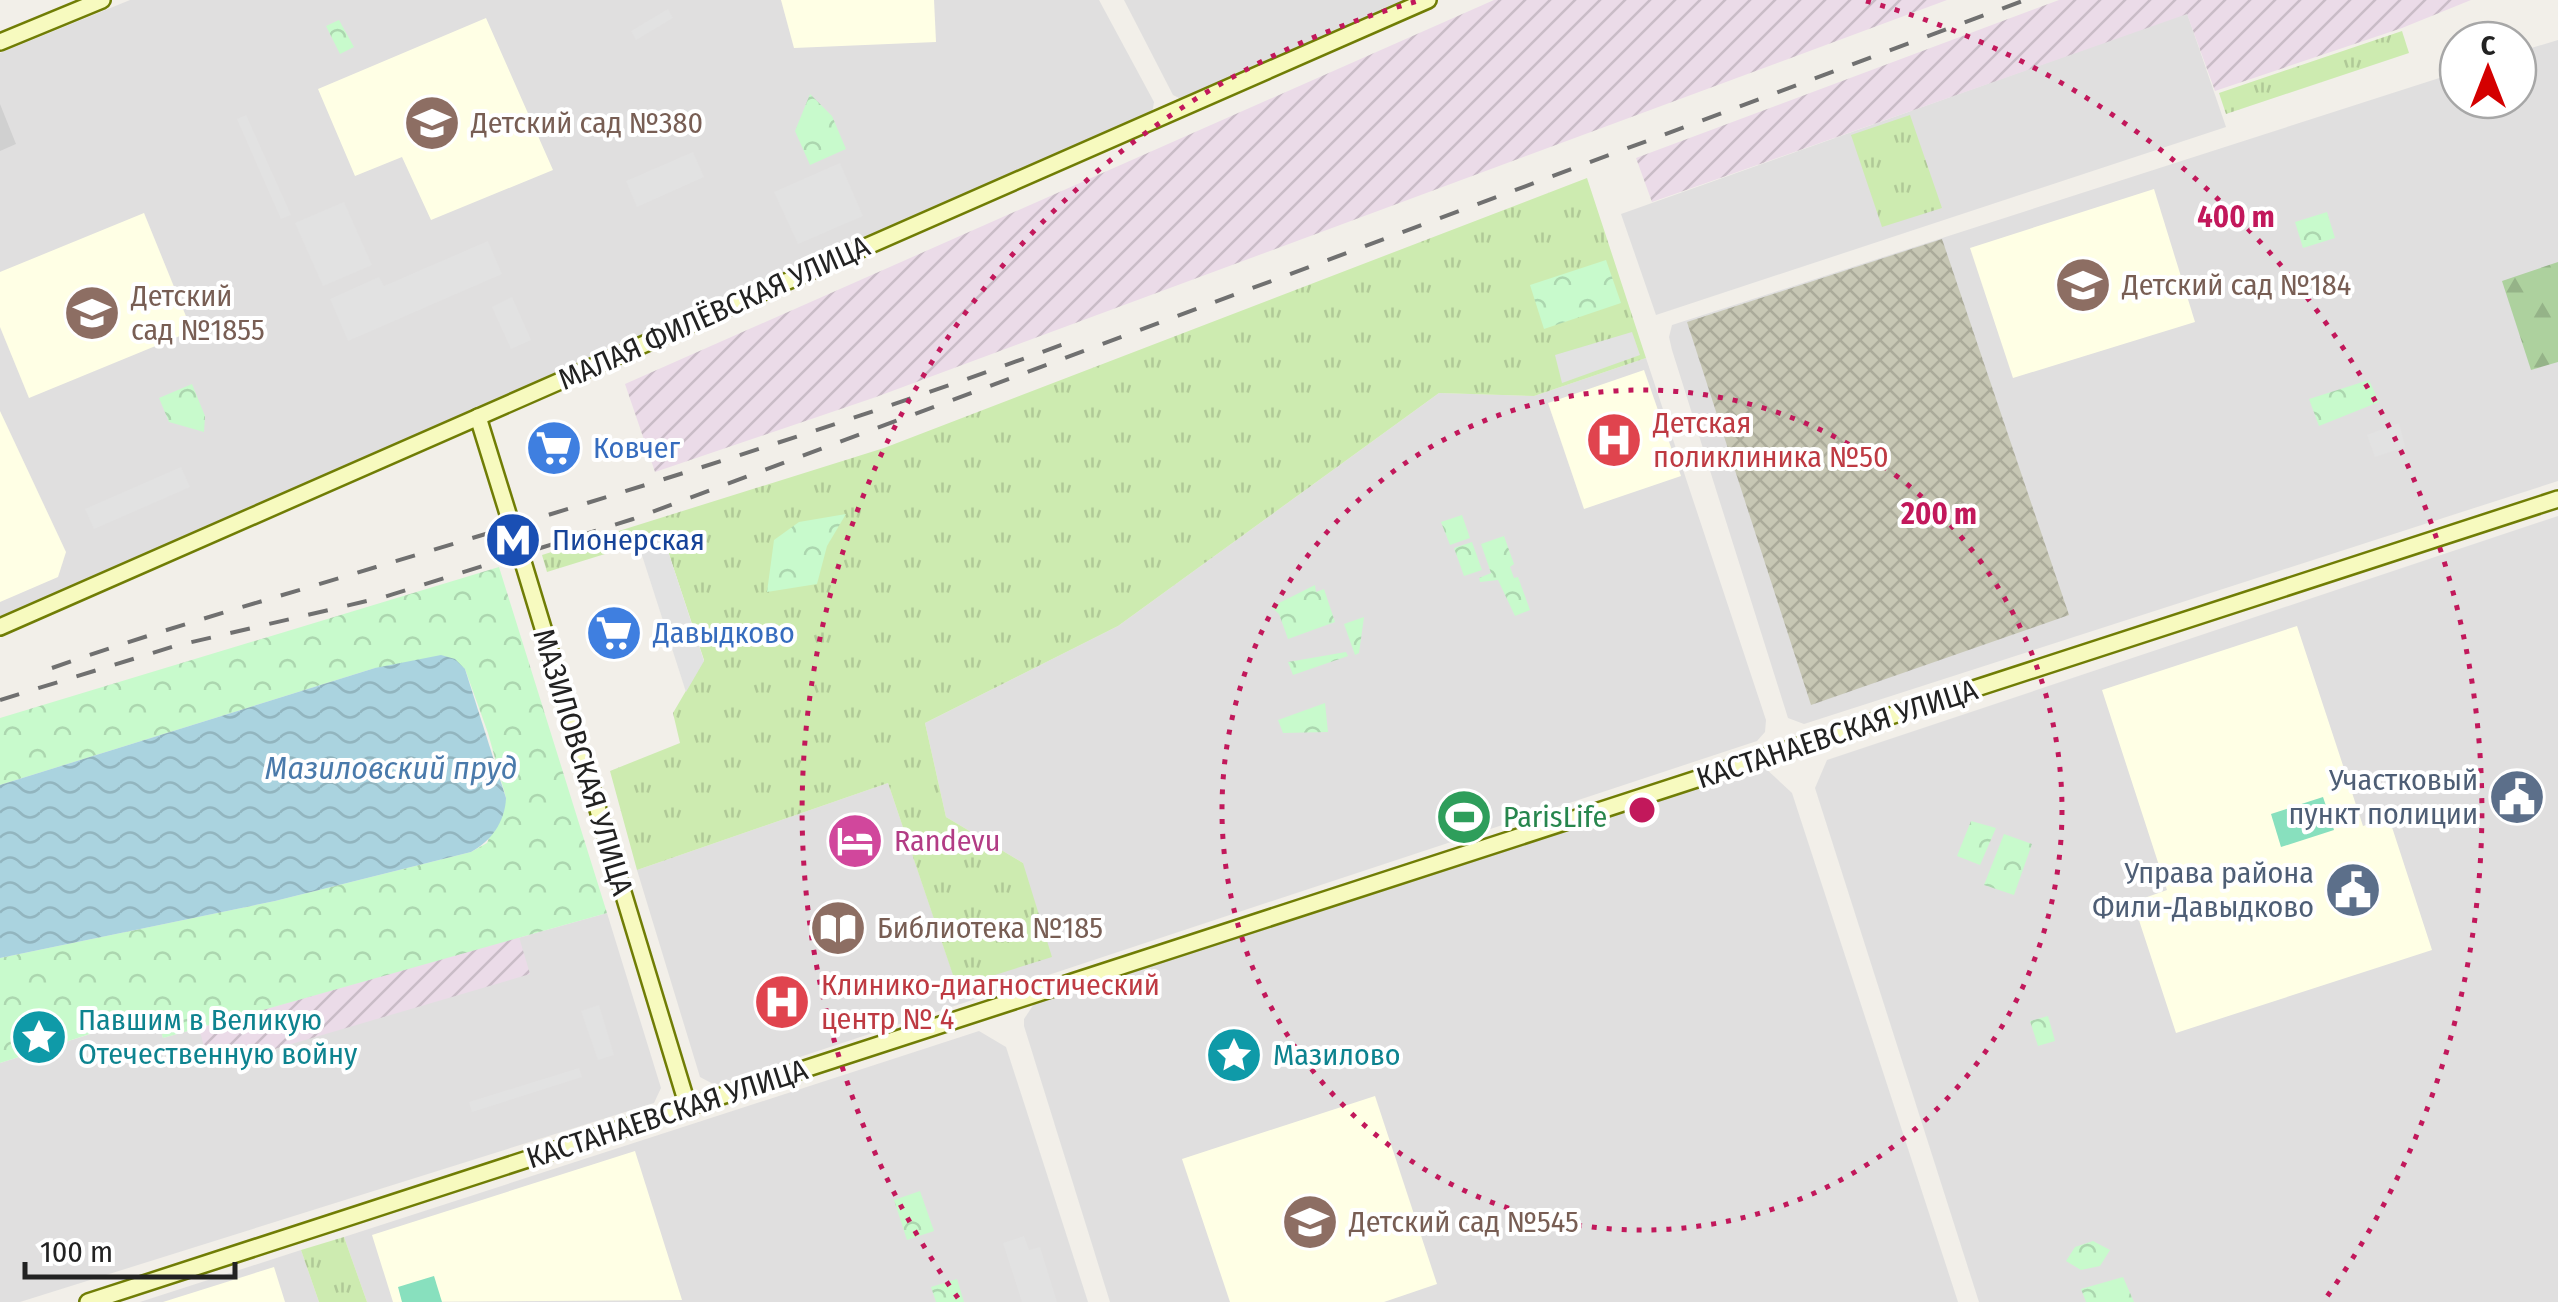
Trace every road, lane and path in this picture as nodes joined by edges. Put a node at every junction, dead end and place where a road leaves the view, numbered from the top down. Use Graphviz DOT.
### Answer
graph roads {
  1 [pos="102,0"];
  2 [pos="1428,0"];
  3 [pos="0,42"];
  4 [pos="478,417"];
  5 [pos="2558,499"];
  6 [pos="0,627"];
  7 [pos="688,1107"];
  8 [pos="88,1302"];
  1 -- 3 [label="street"];
  2 -- 4 [label="street, МАЛАЯ ФИЛЁВСКАЯ УЛИЦА"];
  4 -- 6 [label="street, МАЛАЯ ФИЛЁВСКАЯ УЛИЦА"];
  4 -- 7 [label="street, МАЗИЛОВСКАЯ УЛИЦА, bridge"];
  5 -- 7 [label="street, КАСТАНАЕВСКАЯ УЛИЦА"];
  7 -- 8 [label="street, КАСТАНАЕВСКАЯ УЛИЦА"];
}
